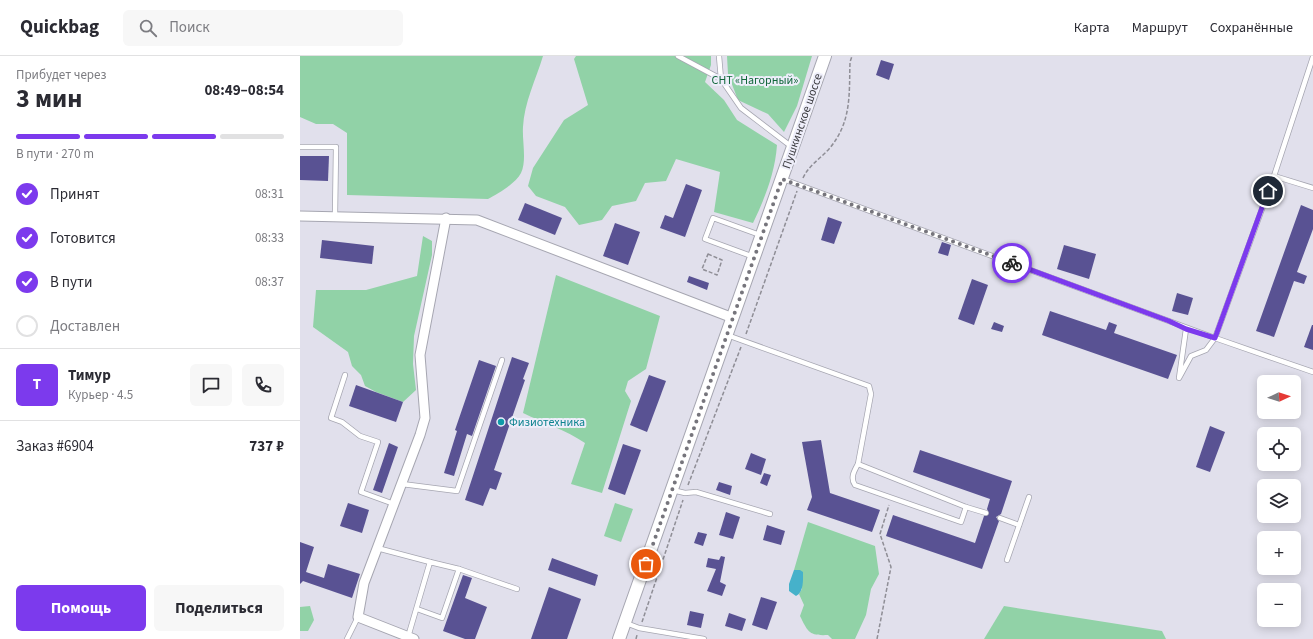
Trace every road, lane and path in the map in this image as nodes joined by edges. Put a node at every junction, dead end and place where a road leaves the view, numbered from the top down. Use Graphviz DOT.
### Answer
graph roads {
  1 [pos="678,56"];
  2 [pos="719,56"];
  3 [pos="825,56"];
  4 [pos="1313,57"];
  5 [pos="721,79"];
  6 [pos="300,147"];
  7 [pos="793,148"];
  8 [pos="1274,176"];
  9 [pos="782,179"];
  10 [pos="1313,188"];
  11 [pos="300,216"];
  12 [pos="335,216"];
  13 [pos="446,218"];
  14 [pos="762,236"];
  15 [pos="754,257"];
  16 [pos="722,260"];
  17 [pos="733,318"];
  18 [pos="1186,329"];
  19 [pos="727,335"];
  20 [pos="1215,338"];
  21 [pos="502,360"];
  22 [pos="1313,372"];
  23 [pos="345,375"];
  24 [pos="858,464"];
  25 [pos="402,484"];
  26 [pos="672,490"];
  27 [pos="1028,497"];
  28 [pos="891,499"];
  29 [pos="394,504"];
  30 [pos="966,507"];
  31 [pos="986,513"];
  32 [pos="770,514"];
  33 [pos="1000,518"];
  34 [pos="1019,524"];
  35 [pos="377,548"];
  36 [pos="1007,560"];
  37 [pos="430,562"];
  38 [pos="459,569"];
  39 [pos="518,589"];
  40 [pos="417,609"];
  41 [pos="358,617"];
  42 [pos="624,622"];
  43 [pos="411,638"];
  44 [pos="347,639"];
  45 [pos="619,639"];
  46 [pos="704,639"];
  47 [pos="877,639"];
  1 -- 5 [label="lane"];
  2 -- 5 [label="lane"];
  3 -- 7 [label="main road, Пушкинское шоссе"];
  4 -- 8 [label="lane"];
  5 -- 7 [label="lane"];
  6 -- 12 [label="lane"];
  7 -- 9 [label="main road, Пушкинское шоссе"];
  8 -- 10 [label="lane"];
  8 -- 20 [label="lane"];
  9 -- 14 [label="main road, Пушкинское шоссе"];
  9 -- 18 [label="lane"];
  11 -- 12 [label="street"];
  12 -- 13 [label="street"];
  13 -- 17 [label="street"];
  13 -- 25 [label="street"];
  14 -- 15 [label="main road, Пушкинское шоссе"];
  14 -- 15 [label="lane"];
  15 -- 17 [label="main road, Пушкинское шоссе"];
  16 -- 16 [label="path"];
  17 -- 19 [label="main road, Пушкинское шоссе"];
  18 -- 20 [label="lane"];
  18 -- 20 [label="lane"];
  19 -- 24 [label="lane"];
  19 -- 26 [label="main road, Пушкинское шоссе"];
  20 -- 22 [label="lane"];
  21 -- 25 [label="lane"];
  23 -- 29 [label="lane"];
  24 -- 28 [label="lane"];
  24 -- 30 [label="lane"];
  25 -- 29 [label="street"];
  26 -- 32 [label="lane"];
  26 -- 42 [label="main road, Пушкинское шоссе"];
  27 -- 34 [label="lane"];
  28 -- 30 [label="lane"];
  28 -- 47 [label="path"];
  29 -- 35 [label="street"];
  30 -- 31 [label="lane"];
  33 -- 34 [label="lane"];
  34 -- 36 [label="lane"];
  35 -- 37 [label="lane"];
  35 -- 41 [label="street"];
  37 -- 38 [label="lane"];
  37 -- 40 [label="lane"];
  38 -- 39 [label="lane"];
  38 -- 40 [label="lane"];
  40 -- 43 [label="lane"];
  41 -- 43 [label="street"];
  41 -- 44 [label="lane"];
  42 -- 45 [label="main road, Пушкинское шоссе"];
  42 -- 46 [label="lane"];
}
